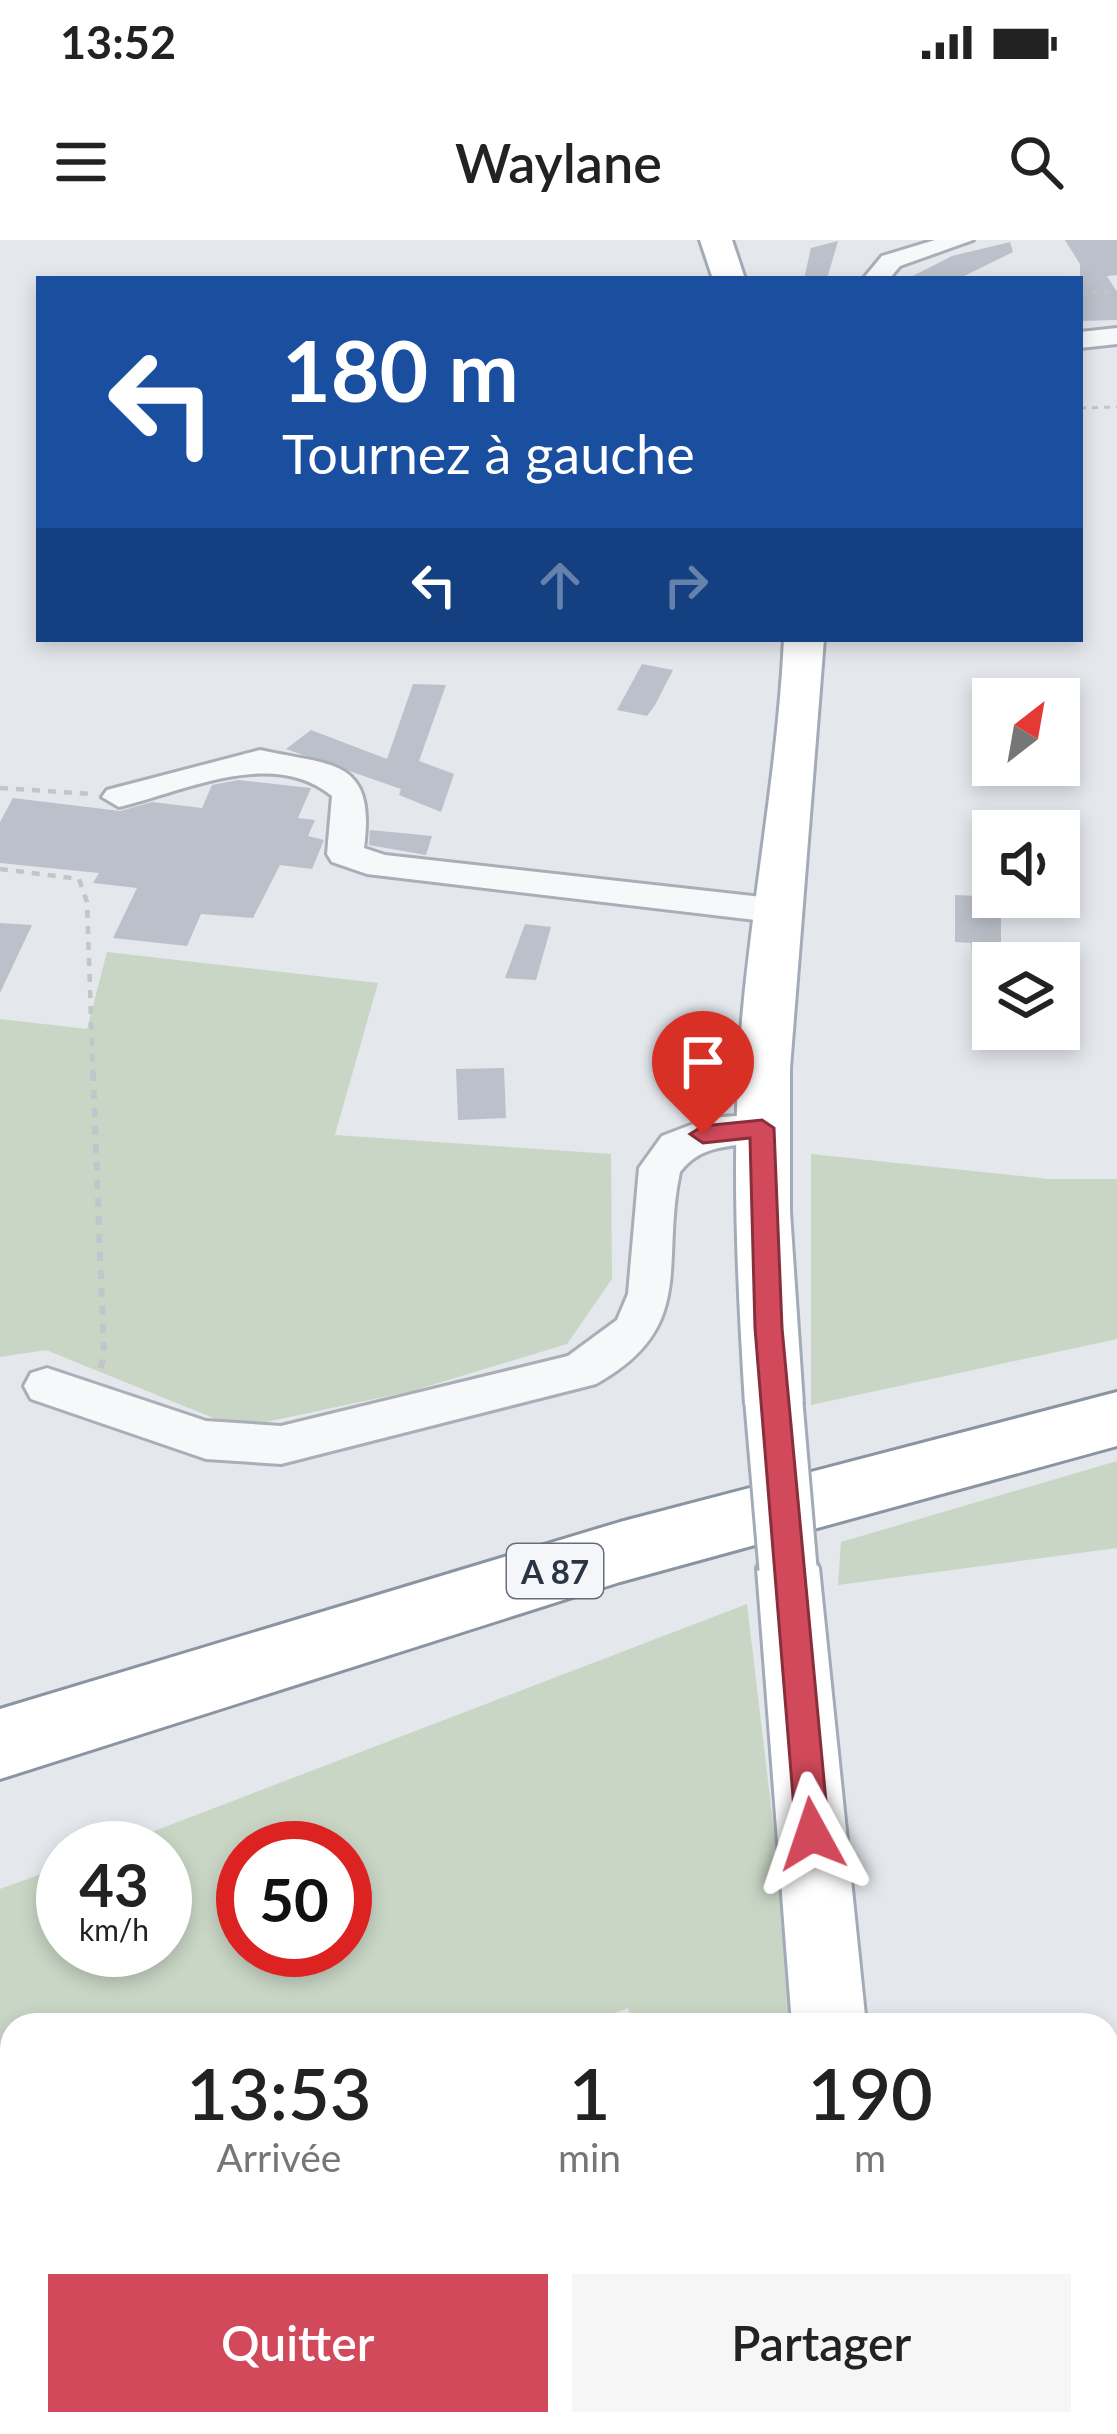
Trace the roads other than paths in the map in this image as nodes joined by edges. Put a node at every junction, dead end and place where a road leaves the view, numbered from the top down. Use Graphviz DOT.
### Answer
graph roads {
  1 [pos="716,240"];
  2 [pos="961,240"];
  3 [pos="913,245"];
  4 [pos="728,276"];
  5 [pos="878,276"];
  6 [pos="1117,335"];
  7 [pos="1083,340"];
  8 [pos="804,642"];
  9 [pos="119,797"];
  10 [pos="780,910"];
  11 [pos="762,1128"];
  12 [pos="1117,1379"];
  13 [pos="68,1391"];
  14 [pos="1117,1419"];
  15 [pos="0,1696"];
  16 [pos="0,1744"];
  17 [pos="829,2013"];
  1 -- 4 [label="main road"];
  2 -- 3 [label="street"];
  3 -- 5 [label="street"];
  6 -- 7 [label="street"];
  8 -- 10 [label="main road"];
  9 -- 10 [label="street"];
  10 -- 11 [label="main road"];
  11 -- 13 [label="street"];
  11 -- 17 [label="main road, bridge"];
  12 -- 15 [label="highway, A 87"];
  14 -- 16 [label="highway, A 87"];
}
